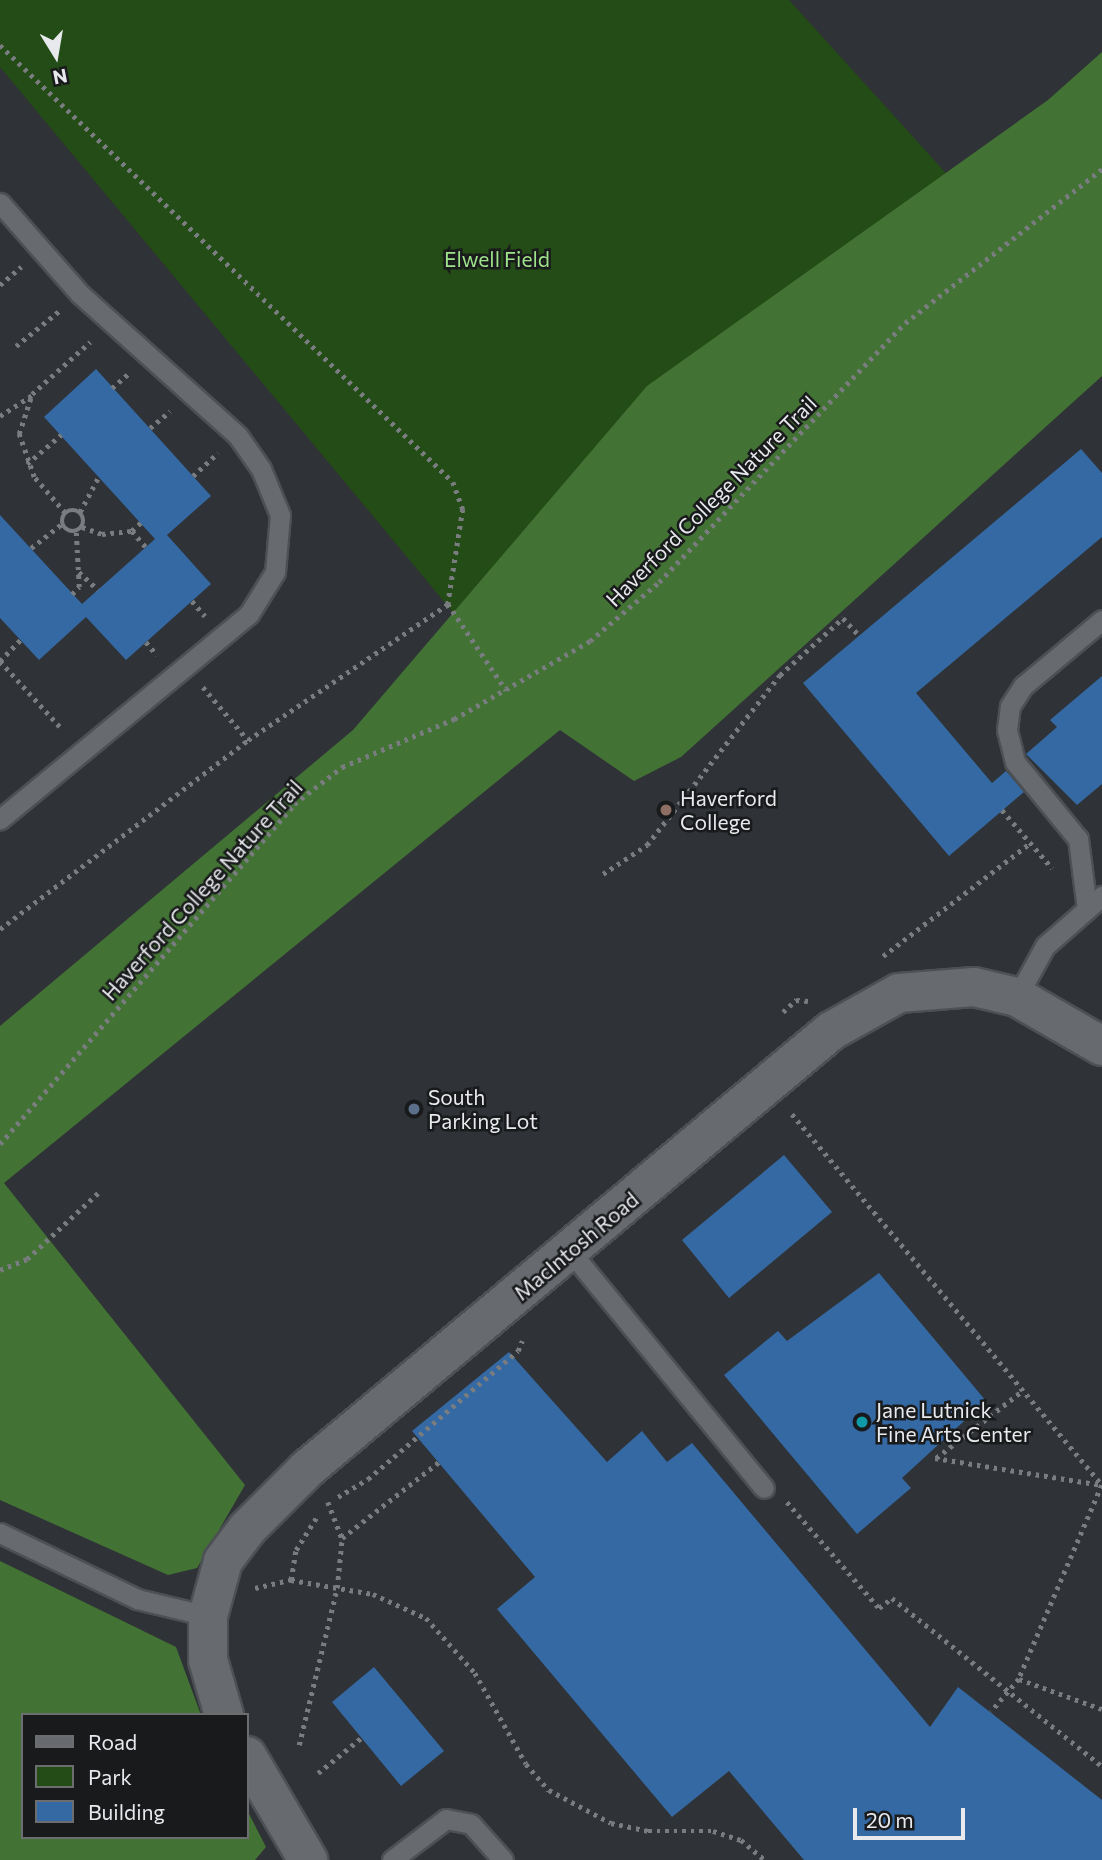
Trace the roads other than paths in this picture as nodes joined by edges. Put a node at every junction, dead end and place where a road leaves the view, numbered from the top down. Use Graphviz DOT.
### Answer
graph roads {
  1 [pos="0,203"];
  2 [pos="1102,620"];
  3 [pos="0,819"];
  4 [pos="1095,902"];
  5 [pos="1017,997"];
  6 [pos="1102,1046"];
  7 [pos="570,1251"];
  8 [pos="764,1489"];
  9 [pos="0,1533"];
  10 [pos="208,1616"];
  11 [pos="223,1713"];
  12 [pos="248,1758"];
  13 [pos="308,1860"];
  14 [pos="392,1860"];
  15 [pos="503,1860"];
  1 -- 3 [label="lane"];
  2 -- 4 [label="lane"];
  4 -- 5 [label="lane"];
  5 -- 6 [label="street, MacIntosh Road"];
  5 -- 7 [label="street, MacIntosh Road"];
  7 -- 8 [label="lane"];
  7 -- 10 [label="street, MacIntosh Road"];
  9 -- 10 [label="lane"];
  10 -- 11 [label="street, MacIntosh Road"];
  12 -- 13 [label="street"];
  14 -- 15 [label="lane"];
}
